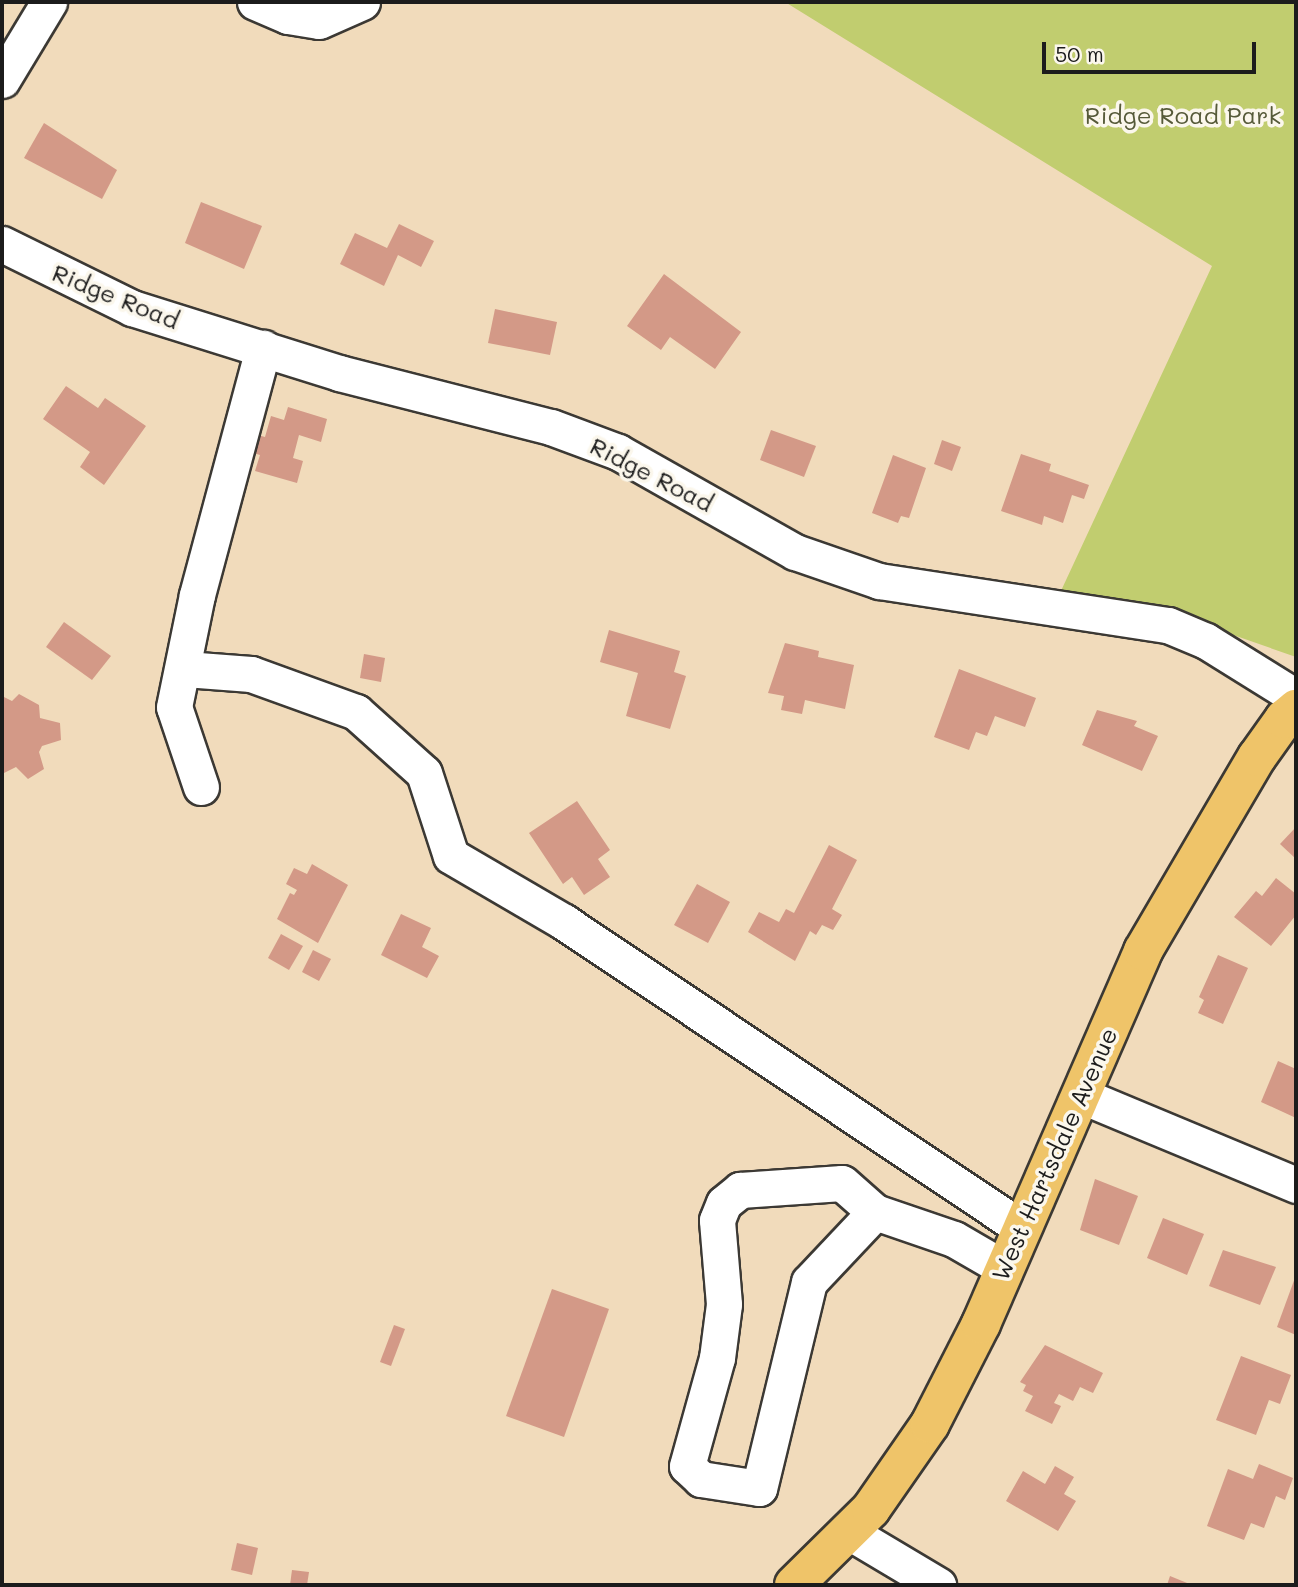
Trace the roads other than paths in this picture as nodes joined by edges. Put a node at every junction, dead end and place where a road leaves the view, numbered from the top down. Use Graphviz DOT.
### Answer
graph roads {
  1 [pos="49,2"];
  2 [pos="256,2"];
  3 [pos="362,2"];
  4 [pos="2,80"];
  5 [pos="2,244"];
  6 [pos="262,348"];
  7 [pos="185,669"];
  8 [pos="1296,696"];
  9 [pos="1296,709"];
  10 [pos="201,787"];
  11 [pos="1080,1095"];
  12 [pos="1296,1185"];
  13 [pos="875,1212"];
  14 [pos="1020,1227"];
  15 [pos="1004,1268"];
  16 [pos="849,1532"];
  17 [pos="794,1585"];
  18 [pos="938,1585"];
  1 -- 4 [label="street"];
  2 -- 3 [label="street"];
  5 -- 6 [label="street, Ridge Road"];
  6 -- 7 [label="street"];
  6 -- 8 [label="street, Ridge Road"];
  7 -- 10 [label="street"];
  7 -- 14 [label="street"];
  9 -- 11 [label="main road, West Hartsdale Avenue"];
  11 -- 12 [label="street"];
  11 -- 14 [label="main road, West Hartsdale Avenue"];
  13 -- 13 [label="street"];
  13 -- 15 [label="street"];
  14 -- 15 [label="main road, West Hartsdale Avenue"];
  15 -- 16 [label="main road, West Hartsdale Avenue"];
  16 -- 17 [label="main road, West Hartsdale Avenue"];
  16 -- 18 [label="street"];
}
